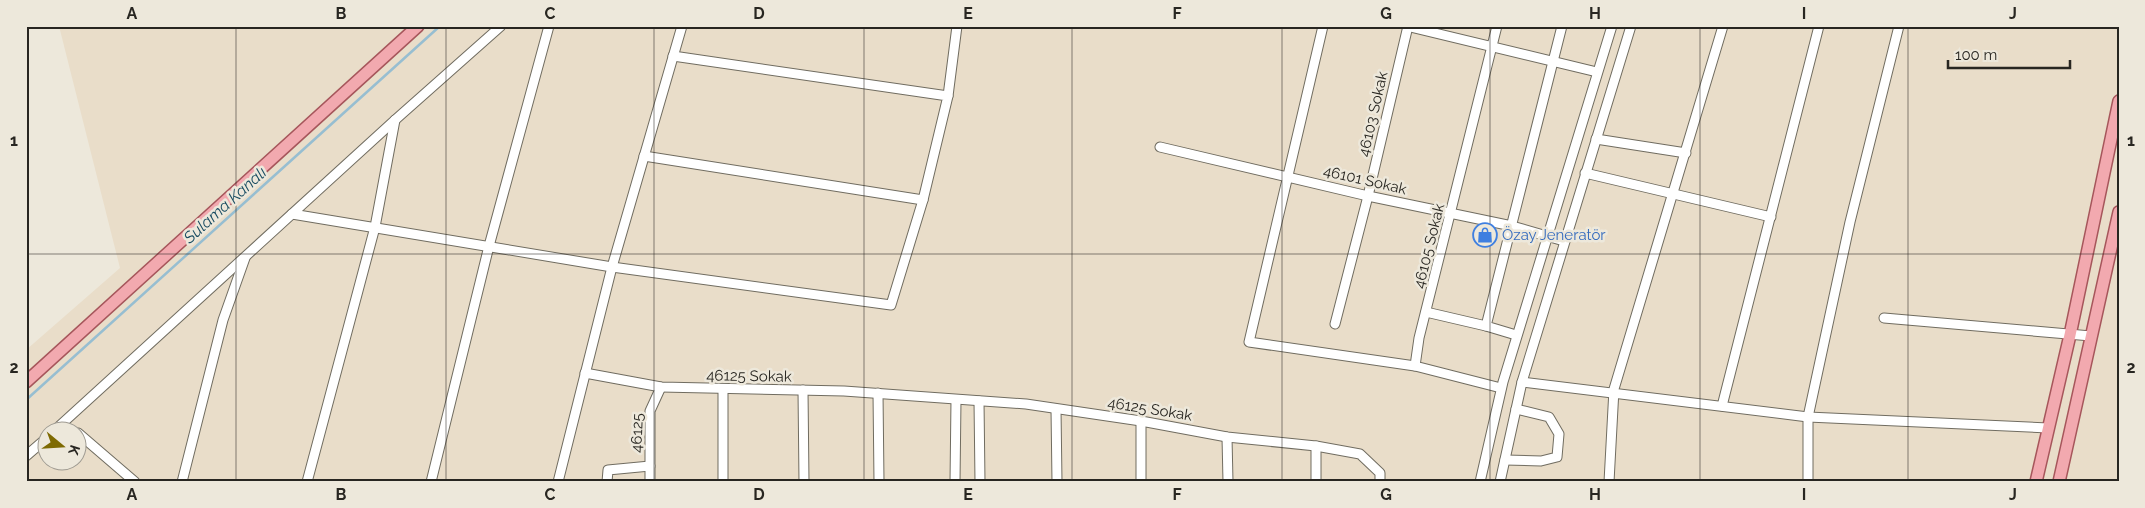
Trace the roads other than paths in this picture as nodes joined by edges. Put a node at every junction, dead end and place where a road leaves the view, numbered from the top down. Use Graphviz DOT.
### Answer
graph roads {
  1 [pos="418,26"];
  2 [pos="501,26"];
  3 [pos="549,26"];
  4 [pos="682,26"];
  5 [pos="957,26"];
  6 [pos="1323,26"];
  7 [pos="1407,26"];
  8 [pos="1497,26"];
  9 [pos="1562,26"];
  10 [pos="1612,26"];
  11 [pos="1631,26"];
  12 [pos="1723,26"];
  13 [pos="1819,26"];
  14 [pos="1899,26"];
  15 [pos="1492,47"];
  16 [pos="673,56"];
  17 [pos="1553,62"];
  18 [pos="1598,72"];
  19 [pos="948,96"];
  20 [pos="2119,101"];
  21 [pos="395,120"];
  22 [pos="1596,139"];
  23 [pos="1160,147"];
  24 [pos="1686,153"];
  25 [pos="644,156"];
  26 [pos="1586,173"];
  27 [pos="1288,177"];
  28 [pos="1672,195"];
  29 [pos="1368,196"];
  30 [pos="923,200"];
  31 [pos="2119,212"];
  32 [pos="1451,213"];
  33 [pos="292,214"];
  34 [pos="1771,217"];
  35 [pos="1512,226"];
  36 [pos="375,227"];
  37 [pos="1547,235"];
  38 [pos="1564,241"];
  39 [pos="489,246"];
  40 [pos="246,256"];
  41 [pos="612,267"];
  42 [pos="1426,312"];
  43 [pos="1884,318"];
  44 [pos="1335,324"];
  45 [pos="1486,326"];
  46 [pos="1516,335"];
  47 [pos="2070,335"];
  48 [pos="2091,336"];
  49 [pos="1415,366"];
  50 [pos="585,373"];
  51 [pos="26,382"];
  52 [pos="1522,382"];
  53 [pos="661,388"];
  54 [pos="1501,388"];
  55 [pos="723,389"];
  56 [pos="803,390"];
  57 [pos="878,393"];
  58 [pos="1615,393"];
  59 [pos="956,400"];
  60 [pos="979,401"];
  61 [pos="1722,406"];
  62 [pos="1056,409"];
  63 [pos="1516,409"];
  64 [pos="1808,418"];
  65 [pos="66,420"];
  66 [pos="1141,421"];
  67 [pos="2048,428"];
  68 [pos="1228,436"];
  69 [pos="88,442"];
  70 [pos="38,446"];
  71 [pos="1316,446"];
  72 [pos="26,456"];
  73 [pos="1505,460"];
  74 [pos="650,466"];
  75 [pos="135,482"];
  76 [pos="182,482"];
  77 [pos="307,482"];
  78 [pos="431,482"];
  79 [pos="558,482"];
  80 [pos="607,482"];
  81 [pos="650,482"];
  82 [pos="723,482"];
  83 [pos="804,482"];
  84 [pos="879,482"];
  85 [pos="955,482"];
  86 [pos="980,482"];
  87 [pos="1057,482"];
  88 [pos="1141,482"];
  89 [pos="1228,482"];
  90 [pos="1316,482"];
  91 [pos="1380,482"];
  92 [pos="1480,482"];
  93 [pos="1500,482"];
  94 [pos="1609,482"];
  95 [pos="1808,482"];
  96 [pos="2036,482"];
  97 [pos="2059,482"];
  1 -- 51 [label="main road"];
  2 -- 21 [label="street"];
  3 -- 39 [label="street"];
  4 -- 16 [label="street"];
  5 -- 19 [label="street"];
  6 -- 27 [label="street"];
  7 -- 15 [label="street"];
  7 -- 29 [label="street, 46103 Sokak"];
  8 -- 15 [label="street, 46105 Sokak"];
  9 -- 17 [label="street"];
  10 -- 18 [label="street"];
  11 -- 22 [label="street"];
  12 -- 24 [label="street"];
  13 -- 34 [label="street"];
  14 -- 64 [label="street"];
  15 -- 17 [label="street"];
  15 -- 32 [label="street, 46105 Sokak"];
  16 -- 19 [label="street"];
  16 -- 25 [label="street"];
  17 -- 18 [label="street"];
  17 -- 35 [label="street"];
  18 -- 37 [label="street"];
  19 -- 30 [label="street"];
  20 -- 47 [label="main road"];
  21 -- 33 [label="street"];
  21 -- 36 [label="street"];
  22 -- 24 [label="street"];
  22 -- 26 [label="street"];
  23 -- 27 [label="street, 46101 Sokak"];
  24 -- 28 [label="street"];
  25 -- 30 [label="street"];
  25 -- 41 [label="street"];
  26 -- 28 [label="street"];
  26 -- 38 [label="street"];
  27 -- 29 [label="street, 46101 Sokak"];
  27 -- 49 [label="street"];
  28 -- 34 [label="street"];
  28 -- 58 [label="street"];
  29 -- 32 [label="street, 46101 Sokak"];
  29 -- 44 [label="street, 46103 Sokak"];
  30 -- 41 [label="street"];
  31 -- 48 [label="main road"];
  32 -- 35 [label="street, 46101 Sokak"];
  32 -- 42 [label="street, 46105 Sokak"];
  33 -- 36 [label="street"];
  33 -- 40 [label="street"];
  34 -- 61 [label="street"];
  35 -- 37 [label="street, 46101 Sokak"];
  35 -- 45 [label="street"];
  36 -- 39 [label="street"];
  36 -- 77 [label="street"];
  37 -- 38 [label="street, 46101 Sokak"];
  37 -- 46 [label="street"];
  38 -- 52 [label="street"];
  39 -- 41 [label="street"];
  39 -- 78 [label="street"];
  40 -- 65 [label="street"];
  40 -- 76 [label="street"];
  41 -- 50 [label="street"];
  42 -- 45 [label="street"];
  42 -- 49 [label="street, 46105 Sokak"];
  43 -- 47 [label="street"];
  45 -- 46 [label="street"];
  46 -- 54 [label="street"];
  47 -- 48 [label="street"];
  47 -- 67 [label="main road"];
  48 -- 97 [label="main road"];
  49 -- 54 [label="street"];
  50 -- 53 [label="street, 46125 Sokak"];
  50 -- 79 [label="street"];
  52 -- 58 [label="street"];
  52 -- 63 [label="street"];
  53 -- 55 [label="street, 46125 Sokak"];
  53 -- 74 [label="street, 46125"];
  54 -- 92 [label="street"];
  55 -- 56 [label="street, 46125 Sokak"];
  55 -- 82 [label="street"];
  56 -- 57 [label="street, 46125 Sokak"];
  56 -- 83 [label="street"];
  57 -- 59 [label="street, 46125 Sokak"];
  57 -- 84 [label="street"];
  58 -- 61 [label="street"];
  58 -- 94 [label="street"];
  59 -- 60 [label="street, 46125 Sokak"];
  59 -- 85 [label="street"];
  60 -- 62 [label="street, 46125 Sokak"];
  60 -- 86 [label="street"];
  61 -- 64 [label="street"];
  62 -- 66 [label="street, 46125 Sokak"];
  62 -- 87 [label="street"];
  63 -- 73 [label="street"];
  63 -- 73 [label="street"];
  64 -- 67 [label="street"];
  64 -- 95 [label="street"];
  66 -- 68 [label="street, 46125 Sokak"];
  66 -- 88 [label="street"];
  67 -- 96 [label="main road"];
  68 -- 71 [label="street, 46125 Sokak"];
  68 -- 89 [label="street"];
  69 -- 75 [label="street"];
  70 -- 72 [label="street"];
  71 -- 90 [label="street"];
  71 -- 91 [label="street, 46125 Sokak"];
  73 -- 93 [label="street"];
  74 -- 80 [label="street"];
  74 -- 81 [label="street, 46125"];
}
